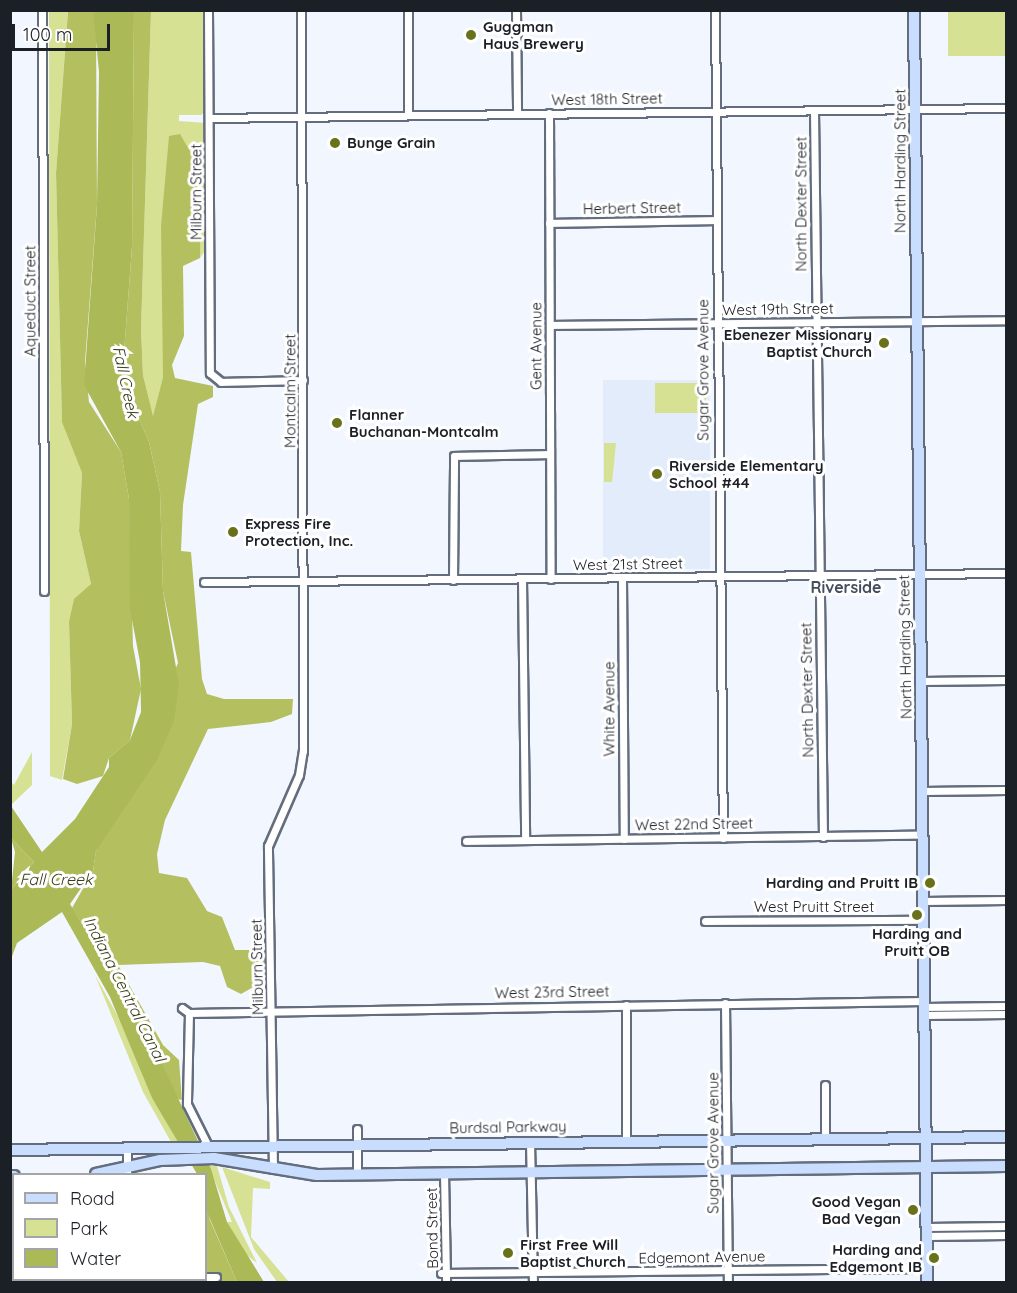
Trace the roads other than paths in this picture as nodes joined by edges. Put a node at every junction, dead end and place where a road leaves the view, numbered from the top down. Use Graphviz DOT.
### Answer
graph roads {
  1 [pos="42,10"];
  2 [pos="208,10"];
  3 [pos="301,10"];
  4 [pos="408,10"];
  5 [pos="516,10"];
  6 [pos="715,10"];
  7 [pos="914,10"];
  8 [pos="1006,108"];
  9 [pos="915,110"];
  10 [pos="814,111"];
  11 [pos="715,112"];
  12 [pos="549,113"];
  13 [pos="517,114"];
  14 [pos="408,115"];
  15 [pos="301,116"];
  16 [pos="209,118"];
  17 [pos="716,220"];
  18 [pos="549,223"];
  19 [pos="1006,320"];
  20 [pos="916,321"];
  21 [pos="815,322"];
  22 [pos="717,323"];
  23 [pos="550,325"];
  24 [pos="303,380"];
  25 [pos="550,454"];
  26 [pos="1006,573"];
  27 [pos="919,575"];
  28 [pos="818,576"];
  29 [pos="719,577"];
  30 [pos="622,578"];
  31 [pos="522,579"];
  32 [pos="551,579"];
  33 [pos="453,580"];
  34 [pos="303,581"];
  35 [pos="204,582"];
  36 [pos="44,591"];
  37 [pos="1006,680"];
  38 [pos="921,681"];
  39 [pos="300,771"];
  40 [pos="1006,790"];
  41 [pos="922,791"];
  42 [pos="923,836"];
  43 [pos="823,837"];
  44 [pos="723,838"];
  45 [pos="624,839"];
  46 [pos="525,840"];
  47 [pos="466,841"];
  48 [pos="1006,900"];
  49 [pos="924,901"];
  50 [pos="924,920"];
  51 [pos="705,921"];
  52 [pos="725,1003"];
  53 [pos="626,1005"];
  54 [pos="1006,1005"];
  55 [pos="182,1008"];
  56 [pos="271,1008"];
  57 [pos="924,1008"];
  58 [pos="189,1013"];
  59 [pos="1006,1014"];
  60 [pos="825,1085"];
  61 [pos="357,1129"];
  62 [pos="926,1137"];
  63 [pos="1006,1137"];
  64 [pos="825,1138"];
  65 [pos="726,1139"];
  66 [pos="626,1140"];
  67 [pos="531,1141"];
  68 [pos="274,1143"];
  69 [pos="356,1143"];
  70 [pos="127,1147"];
  71 [pos="10,1150"];
  72 [pos="208,1152"];
  73 [pos="175,1156"];
  74 [pos="1006,1166"];
  75 [pos="926,1167"];
  76 [pos="273,1169"];
  77 [pos="727,1170"];
  78 [pos="127,1171"];
  79 [pos="531,1172"];
  80 [pos="106,1173"];
  81 [pos="444,1173"];
  82 [pos="357,1174"];
  83 [pos="1006,1226"];
  84 [pos="927,1232"];
  85 [pos="1006,1235"];
  86 [pos="927,1268"];
  87 [pos="728,1270"];
  88 [pos="533,1272"];
  89 [pos="444,1273"];
  90 [pos="207,1277"];
  91 [pos="216,1277"];
  92 [pos="446,1282"];
  93 [pos="533,1282"];
  94 [pos="728,1282"];
  95 [pos="927,1282"];
  1 -- 36 [label="street, Aqueduct Street"];
  2 -- 16 [label="street, Milburn Street"];
  3 -- 15 [label="street, Montcalm Street"];
  4 -- 14 [label="street"];
  5 -- 13 [label="street"];
  6 -- 11 [label="street, Sugar Grove Avenue"];
  7 -- 9 [label="street, North Harding Street"];
  8 -- 9 [label="street, West 18th Street"];
  9 -- 10 [label="street, West 18th Street"];
  9 -- 20 [label="street, North Harding Street"];
  10 -- 11 [label="street, West 18th Street"];
  10 -- 21 [label="street, North Dexter Street"];
  11 -- 12 [label="street, West 18th Street"];
  11 -- 17 [label="street, Sugar Grove Avenue"];
  12 -- 13 [label="street, West 18th Street"];
  12 -- 18 [label="street, Gent Avenue"];
  13 -- 14 [label="street, West 18th Street"];
  14 -- 15 [label="street, West 18th Street"];
  15 -- 16 [label="street, West 18th Street"];
  15 -- 24 [label="street, Montcalm Street"];
  16 -- 24 [label="street, Milburn Street"];
  17 -- 18 [label="street, Herbert Street"];
  17 -- 22 [label="street, Sugar Grove Avenue"];
  18 -- 23 [label="street, Gent Avenue"];
  19 -- 20 [label="street, West 19th Street"];
  20 -- 21 [label="street, West 19th Street"];
  20 -- 27 [label="street, North Harding Street"];
  21 -- 22 [label="street, West 19th Street"];
  21 -- 28 [label="street, North Dexter Street"];
  22 -- 23 [label="street, West 19th Street"];
  22 -- 29 [label="street, Sugar Grove Avenue"];
  23 -- 25 [label="street, Gent Avenue"];
  24 -- 34 [label="street, Montcalm Street"];
  25 -- 32 [label="street, Gent Avenue"];
  25 -- 33 [label="street"];
  26 -- 27 [label="street, West 21st Street"];
  27 -- 28 [label="street, West 21st Street"];
  27 -- 38 [label="street, North Harding Street"];
  28 -- 29 [label="street, West 21st Street"];
  28 -- 43 [label="street, North Dexter Street"];
  29 -- 30 [label="street, West 21st Street"];
  29 -- 44 [label="street, Sugar Grove Avenue"];
  30 -- 32 [label="street, West 21st Street"];
  30 -- 45 [label="street, White Avenue"];
  31 -- 32 [label="street, West 21st Street"];
  31 -- 33 [label="street, West 21st Street"];
  31 -- 46 [label="street"];
  33 -- 34 [label="street, West 21st Street"];
  34 -- 35 [label="street, West 21st Street"];
  34 -- 39 [label="street, Montcalm Street"];
  37 -- 38 [label="street"];
  38 -- 41 [label="street, North Harding Street"];
  39 -- 56 [label="street, Milburn Street"];
  40 -- 41 [label="street"];
  41 -- 42 [label="street, North Harding Street"];
  42 -- 43 [label="street, West 22nd Street"];
  42 -- 49 [label="street, North Harding Street"];
  43 -- 44 [label="street, West 22nd Street"];
  44 -- 45 [label="street, West 22nd Street"];
  45 -- 46 [label="street, West 22nd Street"];
  46 -- 47 [label="street, West 22nd Street"];
  48 -- 49 [label="street"];
  49 -- 50 [label="street, North Harding Street"];
  50 -- 51 [label="street, West Pruitt Street"];
  50 -- 57 [label="street, North Harding Street"];
  52 -- 53 [label="street, West 23rd Street"];
  52 -- 57 [label="street, West 23rd Street"];
  52 -- 65 [label="street, Sugar Grove Avenue"];
  53 -- 56 [label="street, West 23rd Street"];
  53 -- 66 [label="street"];
  54 -- 57 [label="street, West 23rd Street"];
  55 -- 58 [label="street"];
  56 -- 58 [label="street, West 23rd Street"];
  56 -- 68 [label="street, Milburn Street"];
  57 -- 59 [label="street, West 23rd Street"];
  57 -- 62 [label="street, North Harding Street"];
  58 -- 72 [label="street"];
  60 -- 64 [label="street"];
  61 -- 69 [label="street"];
  62 -- 63 [label="street, Burdsal Parkway"];
  62 -- 64 [label="street, Burdsal Parkway"];
  62 -- 75 [label="street, North Harding Street"];
  64 -- 65 [label="street, Burdsal Parkway"];
  65 -- 66 [label="street, Burdsal Parkway"];
  65 -- 77 [label="street, Sugar Grove Avenue"];
  66 -- 67 [label="street, Burdsal Parkway"];
  67 -- 69 [label="street, Burdsal Parkway"];
  67 -- 79 [label="street"];
  68 -- 69 [label="street, Burdsal Parkway"];
  68 -- 72 [label="street, Burdsal Parkway"];
  68 -- 76 [label="street, Milburn Street"];
  69 -- 82 [label="street"];
  70 -- 71 [label="street, Burdsal Parkway"];
  70 -- 73 [label="street, Burdsal Parkway"];
  70 -- 78 [label="street"];
  72 -- 73 [label="street, Burdsal Parkway"];
  72 -- 73 [label="street, Burdsal Parkway"];
  72 -- 76 [label="street, Burdsal Parkway"];
  73 -- 78 [label="street"];
  74 -- 75 [label="street, Burdsal Parkway"];
  75 -- 77 [label="street, Burdsal Parkway"];
  75 -- 84 [label="street, North Harding Street"];
  76 -- 82 [label="street, Burdsal Parkway"];
  77 -- 79 [label="street, Burdsal Parkway"];
  77 -- 87 [label="street, Sugar Grove Avenue"];
  78 -- 80 [label="street"];
  79 -- 81 [label="street, Burdsal Parkway"];
  79 -- 88 [label="street"];
  81 -- 82 [label="street, Burdsal Parkway"];
  81 -- 89 [label="street, Bond Street"];
  83 -- 84 [label="street"];
  84 -- 85 [label="street"];
  84 -- 86 [label="street, North Harding Street"];
  86 -- 87 [label="street, Edgemont Avenue"];
  86 -- 95 [label="street, North Harding Street"];
  87 -- 88 [label="street, Edgemont Avenue"];
  87 -- 94 [label="street, Sugar Grove Avenue"];
  88 -- 89 [label="street, Edgemont Avenue"];
  88 -- 93 [label="street"];
  89 -- 92 [label="street, Bond Street"];
  90 -- 91 [label="street"];
}
